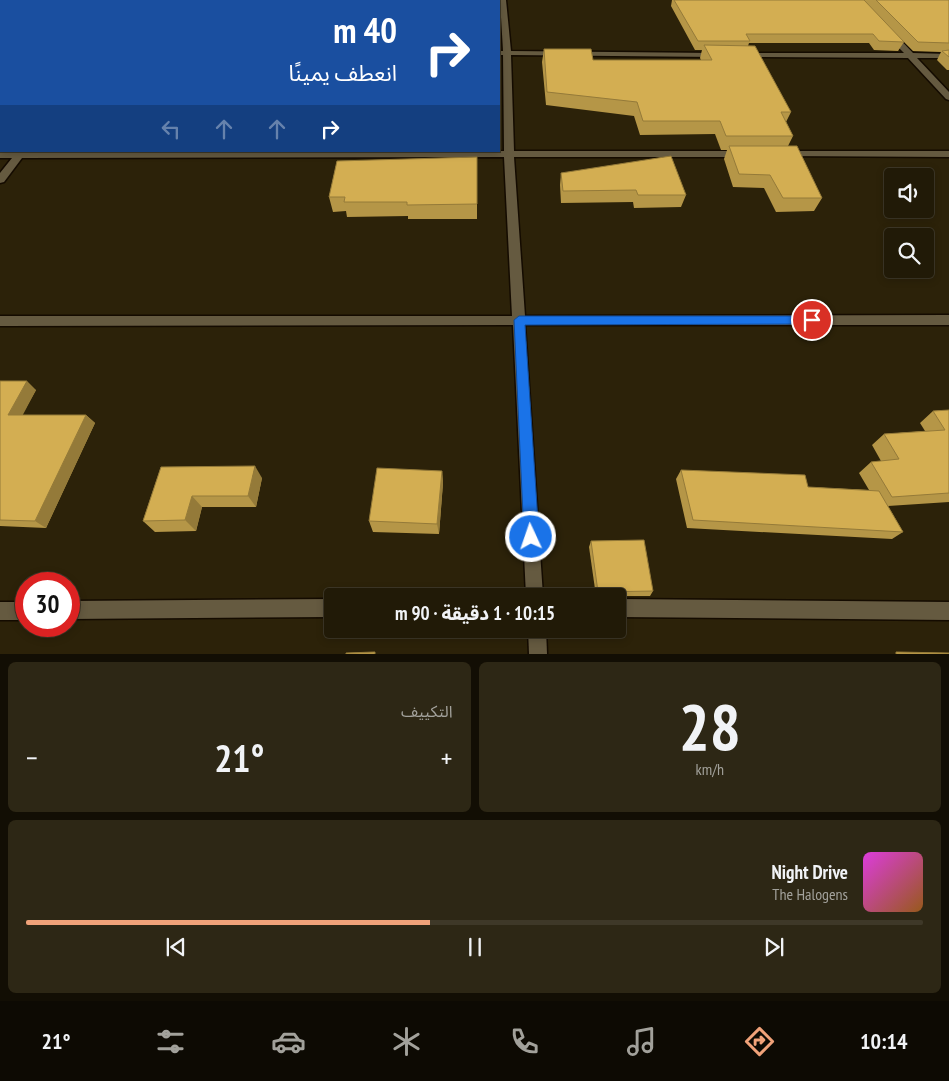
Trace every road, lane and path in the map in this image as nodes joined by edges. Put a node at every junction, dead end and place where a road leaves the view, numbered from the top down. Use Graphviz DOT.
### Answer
graph roads {
  1 [pos="502,0"];
  2 [pos="884,28"];
  3 [pos="503,53"];
  4 [pos="724,55"];
  5 [pos="734,55"];
  6 [pos="912,56"];
  7 [pos="949,56"];
  8 [pos="949,97"];
  9 [pos="21,153"];
  10 [pos="749,154"];
  11 [pos="769,154"];
  12 [pos="949,154"];
  13 [pos="0,155"];
  14 [pos="509,155"];
  15 [pos="0,180"];
  16 [pos="519,320"];
  17 [pos="949,320"];
  18 [pos="0,321"];
  19 [pos="535,588"];
  20 [pos="324,608"];
  21 [pos="626,608"];
  22 [pos="80,610"];
  23 [pos="0,611"];
  24 [pos="15,611"];
  25 [pos="949,611"];
  26 [pos="537,638"];
  27 [pos="538,654"];
  1 -- 3 [label="street"];
  2 -- 6 [label="street"];
  3 -- 4 [label="street"];
  3 -- 14 [label="street"];
  5 -- 6 [label="street"];
  6 -- 7 [label="street"];
  6 -- 8 [label="street"];
  9 -- 13 [label="street"];
  9 -- 14 [label="street"];
  9 -- 15 [label="street"];
  10 -- 14 [label="street"];
  11 -- 12 [label="street"];
  14 -- 16 [label="street"];
  16 -- 17 [label="street"];
  16 -- 18 [label="street"];
  16 -- 19 [label="street"];
  20 -- 22 [label="street"];
  21 -- 25 [label="street"];
  23 -- 24 [label="street"];
  26 -- 27 [label="street"];
}
